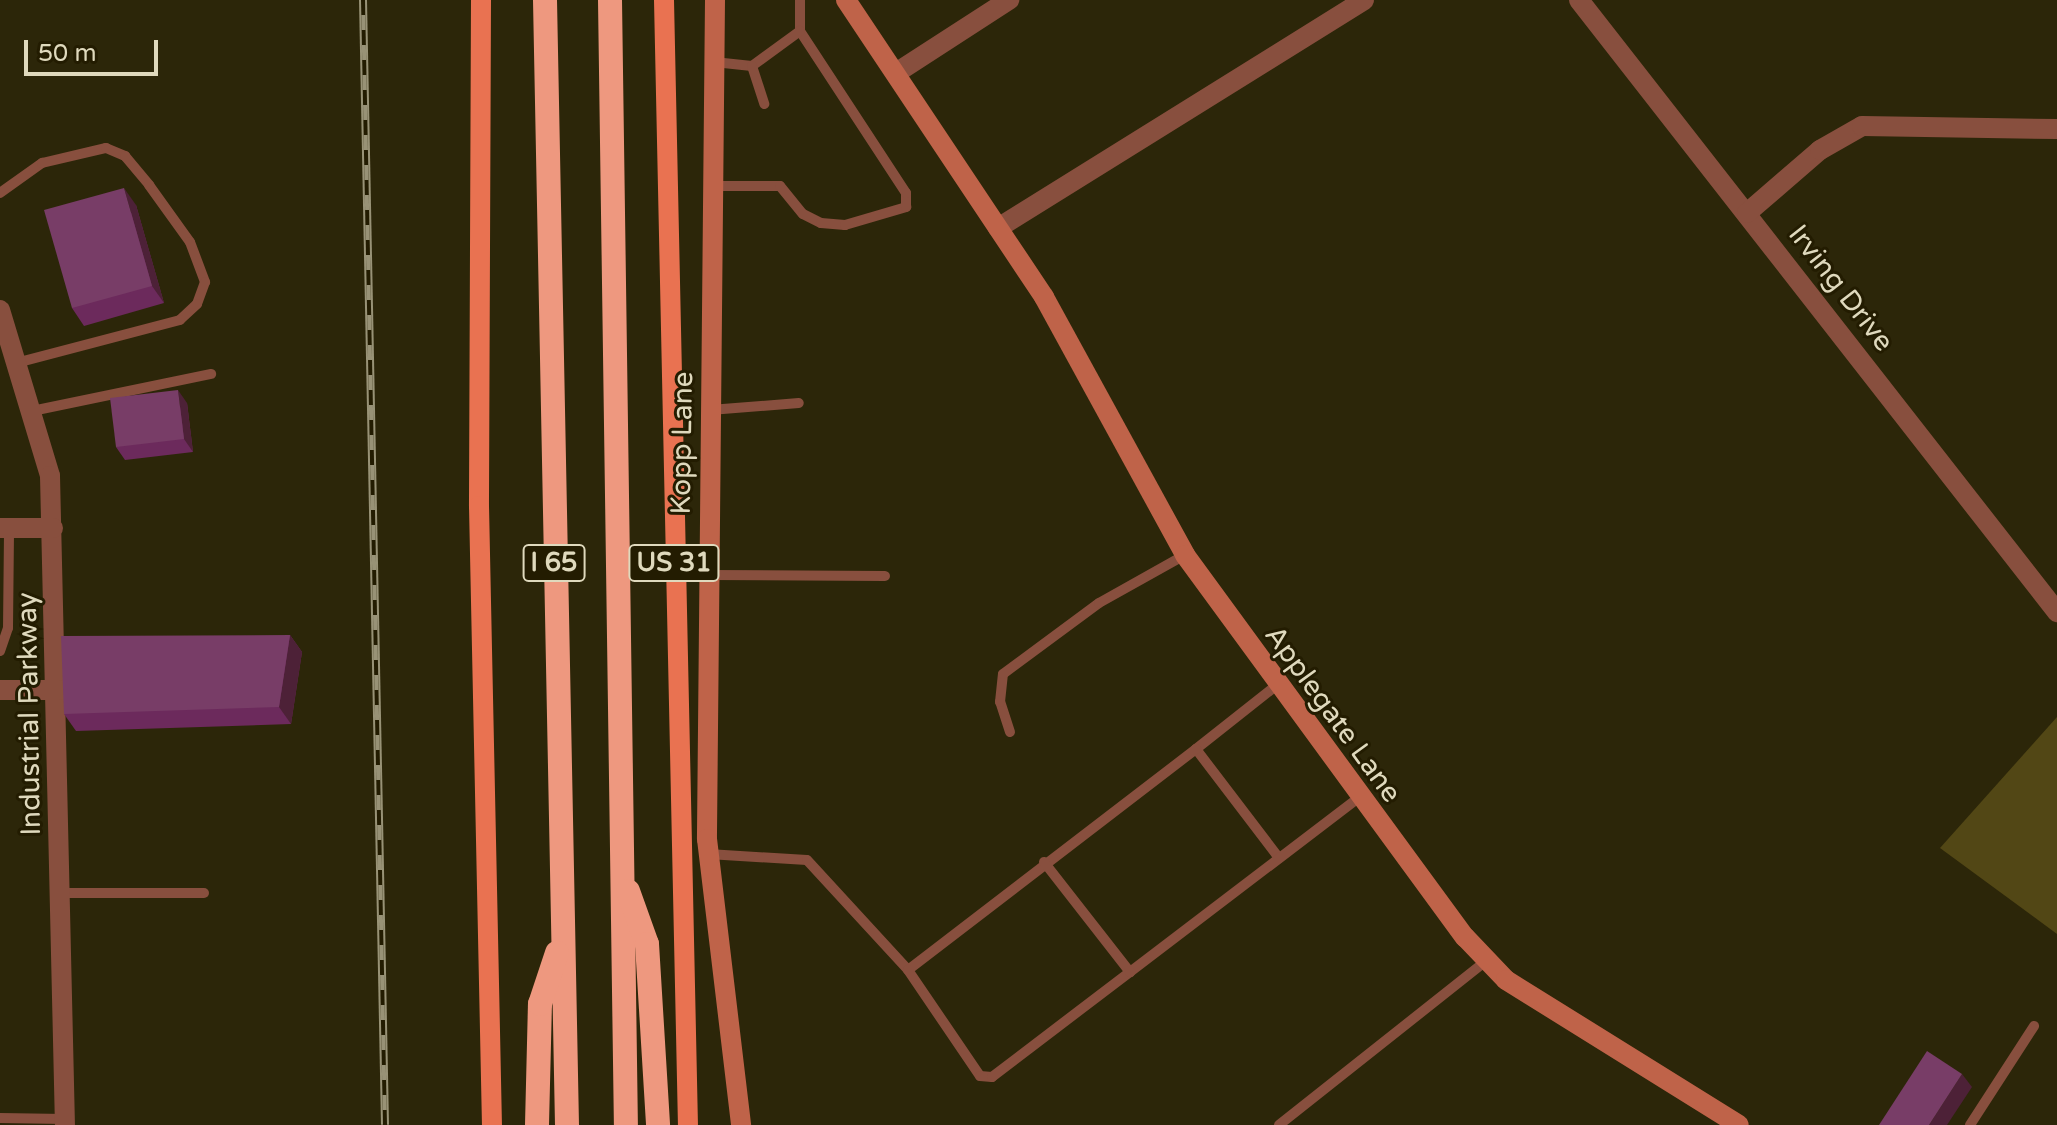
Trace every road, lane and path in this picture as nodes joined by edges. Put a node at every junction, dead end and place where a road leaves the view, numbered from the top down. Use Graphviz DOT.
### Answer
graph roads {
  1 [pos="481,0"];
  2 [pos="545,0"];
  3 [pos="610,0"];
  4 [pos="664,0"];
  5 [pos="715,0"];
  6 [pos="800,0"];
  7 [pos="846,0"];
  8 [pos="1009,0"];
  9 [pos="1364,0"];
  10 [pos="1579,0"];
  11 [pos="800,31"];
  12 [pos="714,62"];
  13 [pos="752,66"];
  14 [pos="896,73"];
  15 [pos="764,104"];
  16 [pos="2057,129"];
  17 [pos="713,186"];
  18 [pos="0,193"];
  19 [pos="1747,213"];
  20 [pos="998,228"];
  21 [pos="0,310"];
  22 [pos="16,363"];
  23 [pos="211,374"];
  24 [pos="799,403"];
  25 [pos="710,410"];
  26 [pos="32,411"];
  27 [pos="5,528"];
  28 [pos="53,528"];
  29 [pos="1185,555"];
  30 [pos="708,575"];
  31 [pos="885,576"];
  32 [pos="2057,612"];
  33 [pos="0,651"];
  34 [pos="1277,685"];
  35 [pos="0,690"];
  36 [pos="59,690"];
  37 [pos="1010,732"];
  38 [pos="1196,749"];
  39 [pos="1358,798"];
  40 [pos="708,854"];
  41 [pos="1279,858"];
  42 [pos="1044,862"];
  43 [pos="621,871"];
  44 [pos="61,893"];
  45 [pos="204,893"];
  46 [pos="562,939"];
  47 [pos="1487,960"];
  48 [pos="908,970"];
  49 [pos="1130,972"];
  50 [pos="2034,1026"];
  51 [pos="0,1118"];
  52 [pos="65,1122"];
  53 [pos="492,1125"];
  54 [pos="537,1125"];
  55 [pos="567,1125"];
  56 [pos="626,1125"];
  57 [pos="658,1125"];
  58 [pos="688,1125"];
  59 [pos="741,1125"];
  60 [pos="1279,1125"];
  61 [pos="1739,1125"];
  62 [pos="1970,1125"];
  1 -- 53 [label="main road"];
  2 -- 46 [label="highway, I 65"];
  3 -- 43 [label="highway, I 65"];
  4 -- 58 [label="main road, US 31"];
  5 -- 12 [label="street, Kopp Lane"];
  6 -- 11 [label="lane"];
  7 -- 14 [label="street, Applegate Lane"];
  8 -- 14 [label="street"];
  9 -- 20 [label="street"];
  10 -- 19 [label="street, Irving Drive"];
  11 -- 13 [label="lane"];
  11 -- 17 [label="lane"];
  12 -- 13 [label="lane"];
  12 -- 17 [label="street, Kopp Lane"];
  13 -- 15 [label="lane"];
  14 -- 20 [label="street, Applegate Lane"];
  16 -- 19 [label="street"];
  17 -- 25 [label="street, Kopp Lane"];
  18 -- 22 [label="lane"];
  19 -- 32 [label="street, Irving Drive"];
  20 -- 29 [label="street, Applegate Lane"];
  21 -- 22 [label="street, Industrial Parkway"];
  22 -- 26 [label="street, Industrial Parkway"];
  23 -- 26 [label="lane"];
  24 -- 25 [label="lane"];
  25 -- 30 [label="street, Kopp Lane"];
  26 -- 28 [label="street, Industrial Parkway"];
  27 -- 28 [label="street"];
  27 -- 33 [label="lane"];
  28 -- 36 [label="street, Industrial Parkway"];
  29 -- 34 [label="street, Applegate Lane"];
  29 -- 37 [label="lane"];
  30 -- 31 [label="lane"];
  30 -- 40 [label="street, Kopp Lane"];
  34 -- 38 [label="lane"];
  34 -- 39 [label="street, Applegate Lane"];
  35 -- 36 [label="street"];
  36 -- 44 [label="street, Industrial Parkway"];
  38 -- 41 [label="lane"];
  38 -- 42 [label="lane"];
  39 -- 41 [label="lane"];
  39 -- 47 [label="street, Applegate Lane"];
  40 -- 48 [label="lane"];
  40 -- 59 [label="street, Kopp Lane"];
  41 -- 49 [label="lane"];
  42 -- 48 [label="lane"];
  42 -- 49 [label="lane"];
  43 -- 56 [label="highway, I 65"];
  43 -- 57 [label="highway"];
  44 -- 45 [label="lane"];
  44 -- 52 [label="street, Industrial Parkway"];
  46 -- 54 [label="highway"];
  46 -- 55 [label="highway, I 65"];
  47 -- 60 [label="lane"];
  47 -- 61 [label="street, Applegate Lane"];
  48 -- 49 [label="lane"];
  50 -- 62 [label="lane"];
  51 -- 52 [label="lane"];
}
